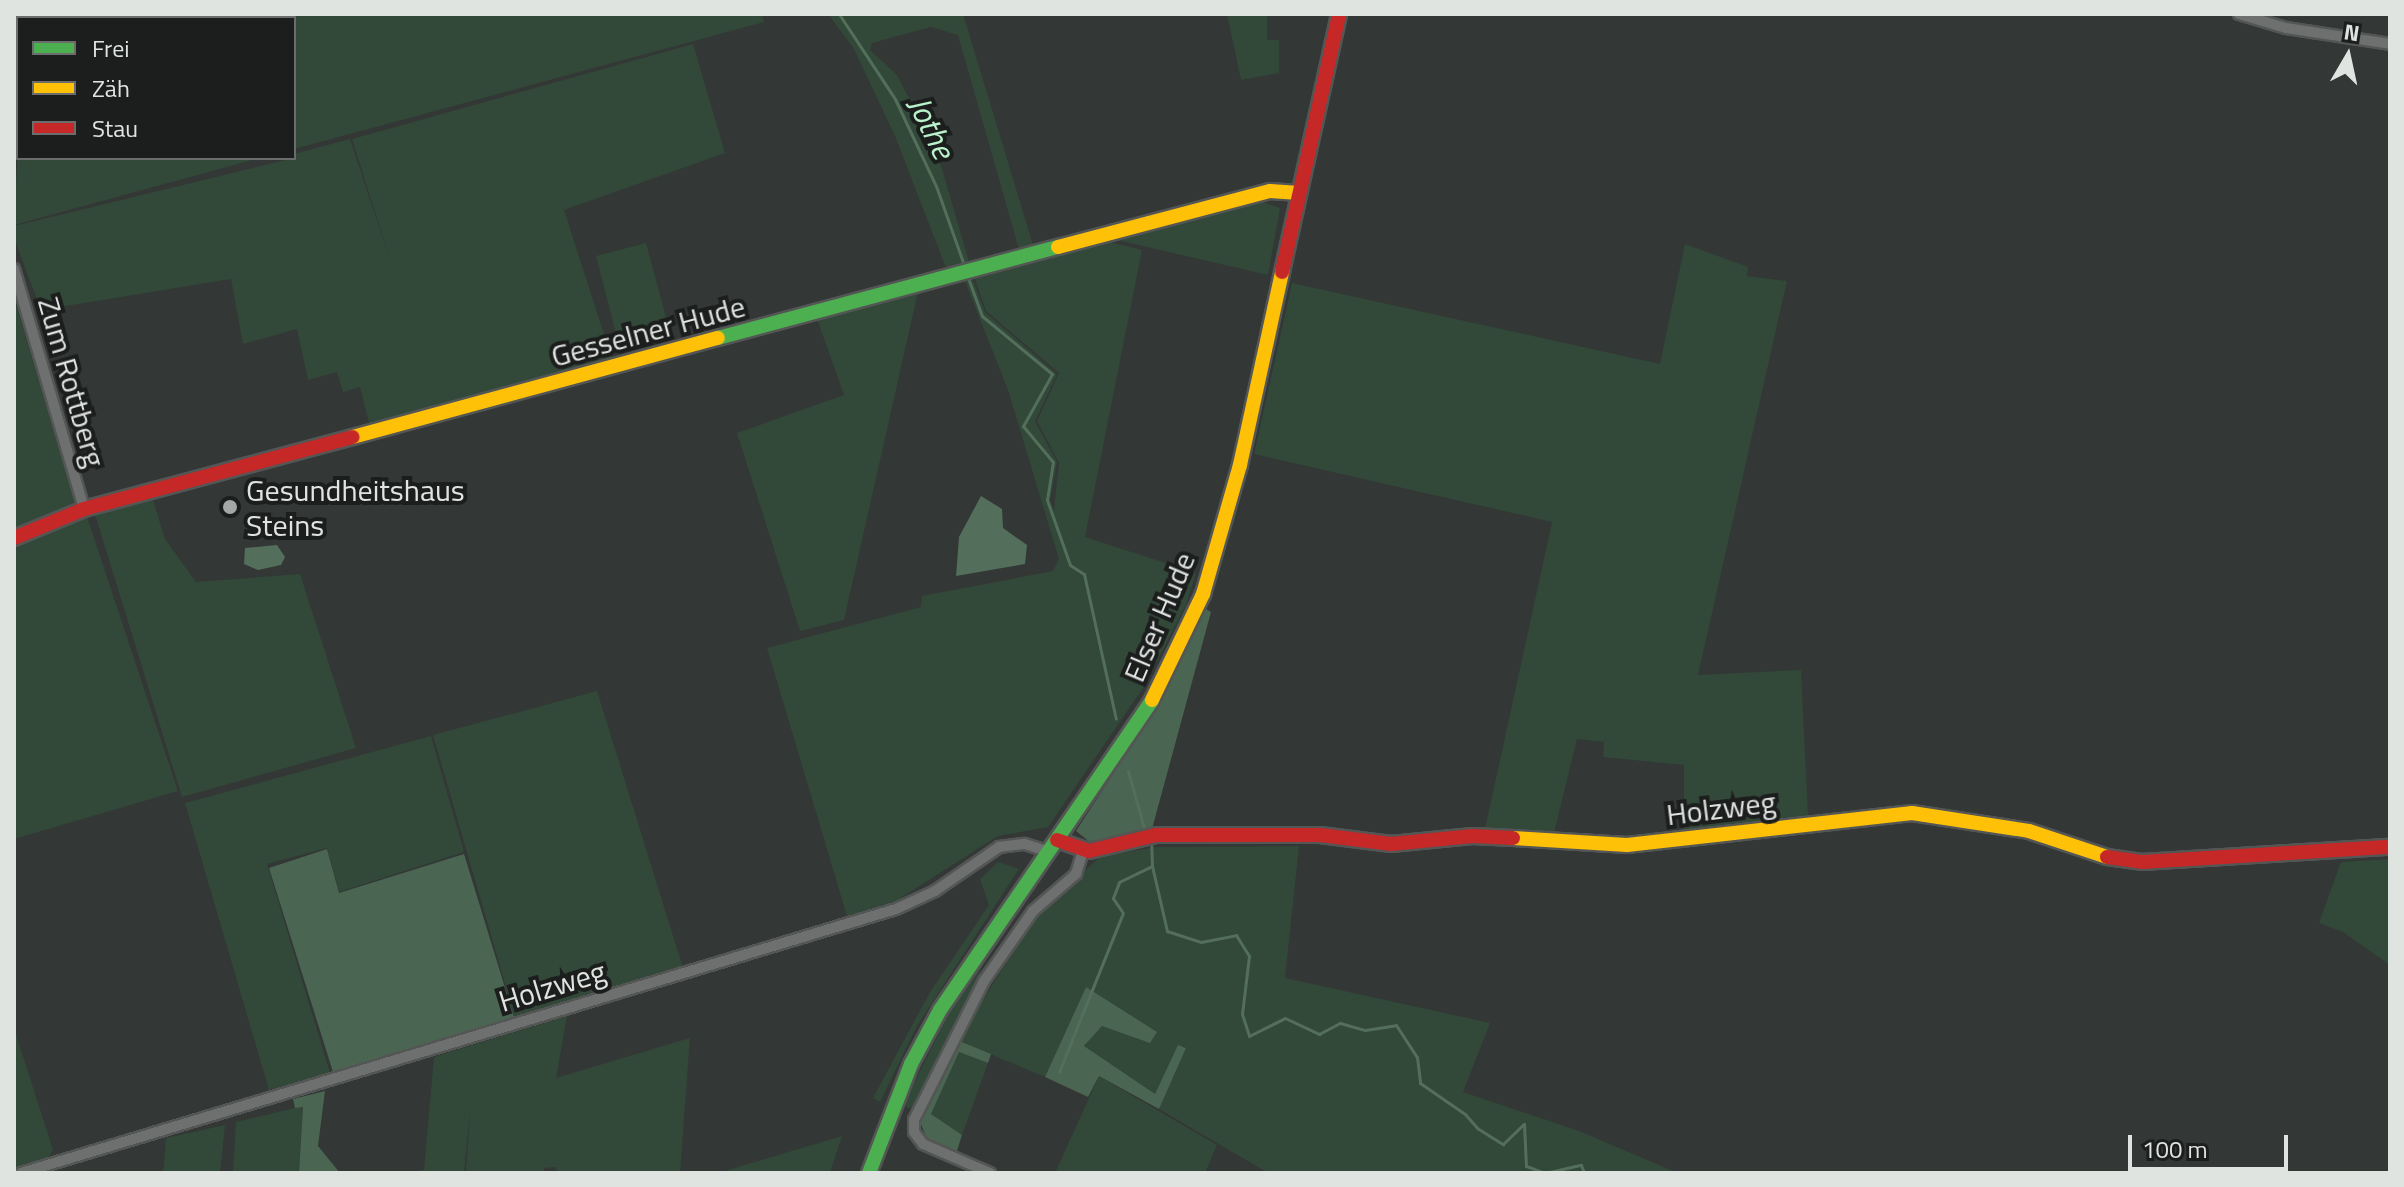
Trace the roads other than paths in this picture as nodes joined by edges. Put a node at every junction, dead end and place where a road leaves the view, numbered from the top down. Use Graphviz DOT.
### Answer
graph roads {
  1 [pos="1339,14"];
  2 [pos="2239,14"];
  3 [pos="2390,44"];
  4 [pos="1299,193"];
  5 [pos="14,269"];
  6 [pos="84,509"];
  7 [pos="14,538"];
  8 [pos="1053,846"];
  9 [pos="2390,847"];
  10 [pos="1083,851"];
  11 [pos="21,1173"];
  12 [pos="869,1173"];
  13 [pos="990,1173"];
  1 -- 4 [label="street, Elser Hude"];
  2 -- 3 [label="street"];
  4 -- 6 [label="street, Gesselner Hude"];
  4 -- 8 [label="street, Elser Hude"];
  5 -- 6 [label="street, Zum Rottberg"];
  6 -- 7 [label="street, Gesselner Hude"];
  8 -- 10 [label="street, Holzweg"];
  8 -- 11 [label="street, Holzweg"];
  8 -- 12 [label="street, Elser Hude"];
  9 -- 10 [label="street, Holzweg"];
  10 -- 13 [label="street"];
}
